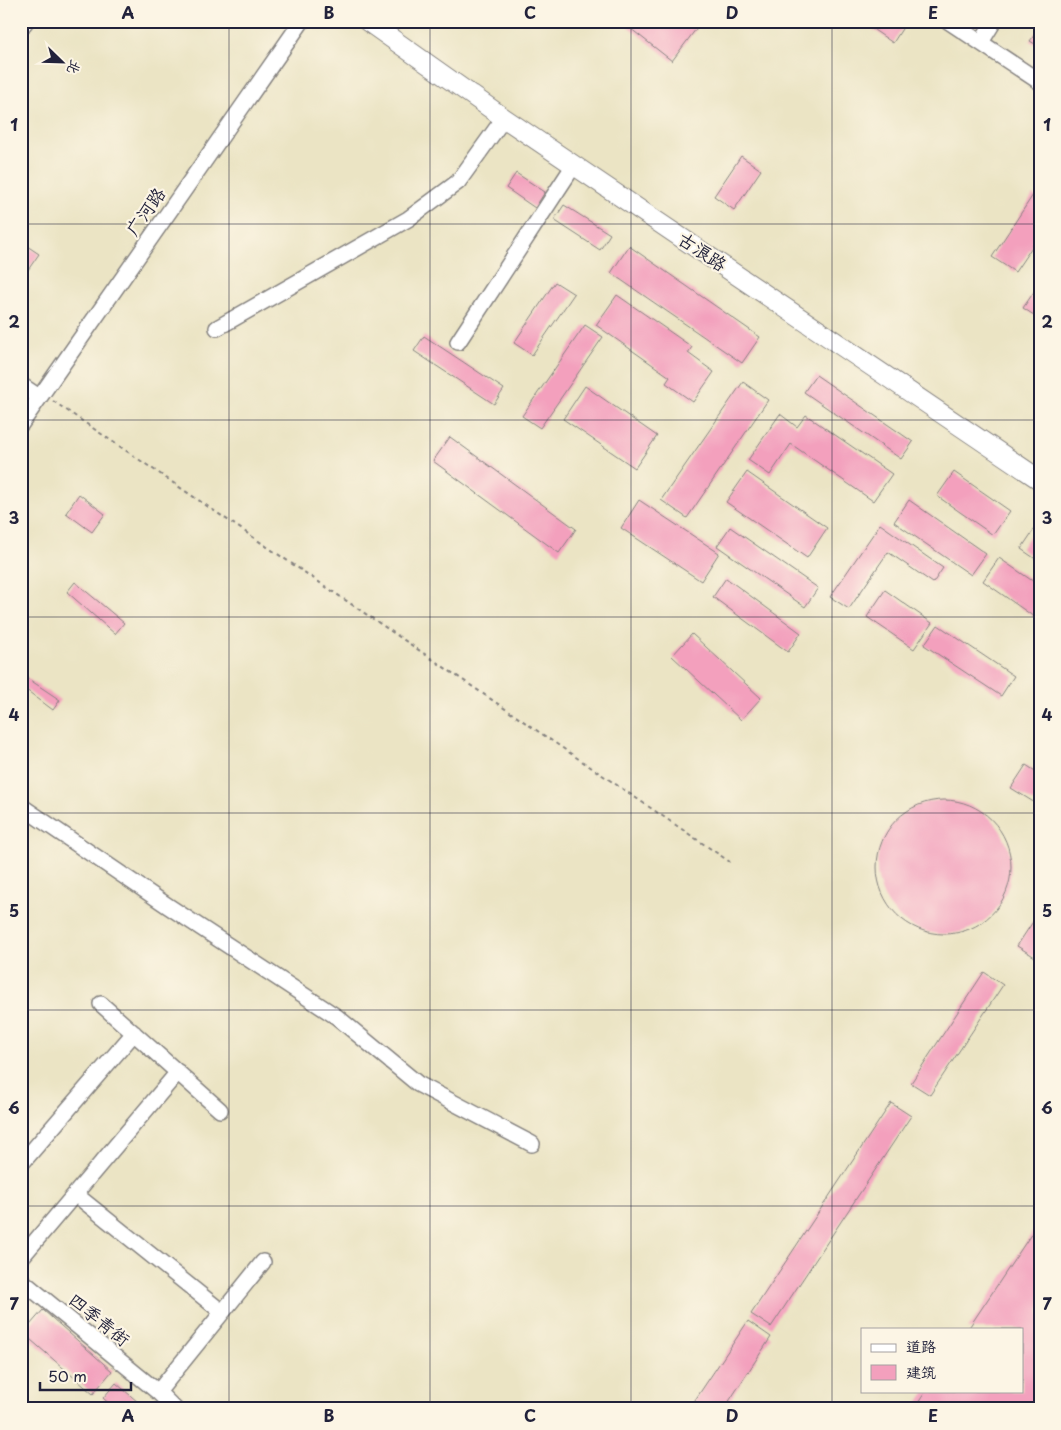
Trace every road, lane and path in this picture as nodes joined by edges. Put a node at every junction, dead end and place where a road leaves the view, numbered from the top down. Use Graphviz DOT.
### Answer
graph roads {
  1 [pos="26,21"];
  2 [pos="302,21"];
  3 [pos="367,21"];
  4 [pos="948,21"];
  5 [pos="994,21"];
  6 [pos="21,28"];
  7 [pos="980,42"];
  8 [pos="1040,82"];
  9 [pos="504,118"];
  10 [pos="574,165"];
  11 [pos="217,328"];
  12 [pos="458,342"];
  13 [pos="21,385"];
  14 [pos="39,397"];
  15 [pos="21,424"];
  16 [pos="1040,480"];
  17 [pos="21,806"];
  18 [pos="730,862"];
  19 [pos="100,1004"];
  20 [pos="134,1033"];
  21 [pos="178,1072"];
  22 [pos="220,1110"];
  23 [pos="532,1144"];
  24 [pos="21,1164"];
  25 [pos="75,1194"];
  26 [pos="21,1258"];
  27 [pos="263,1262"];
  28 [pos="21,1280"];
  29 [pos="222,1312"];
  30 [pos="158,1392"];
  31 [pos="174,1409"];
  1 -- 6 [label="street"];
  2 -- 14 [label="street, 广河路"];
  3 -- 9 [label="main road, 古浪路"];
  4 -- 7 [label="street"];
  5 -- 7 [label="street"];
  7 -- 8 [label="street"];
  9 -- 10 [label="main road, 古浪路"];
  9 -- 11 [label="street"];
  10 -- 12 [label="street"];
  10 -- 16 [label="main road, 古浪路"];
  13 -- 14 [label="street"];
  14 -- 15 [label="street, 广河路"];
  14 -- 18 [label="path"];
  17 -- 23 [label="street"];
  19 -- 20 [label="street"];
  20 -- 21 [label="street"];
  20 -- 24 [label="street"];
  21 -- 22 [label="street"];
  21 -- 25 [label="street"];
  25 -- 26 [label="street"];
  25 -- 29 [label="street"];
  27 -- 29 [label="street"];
  28 -- 30 [label="street, 四季青街"];
  29 -- 30 [label="street"];
  30 -- 31 [label="street, 四季青街"];
}
